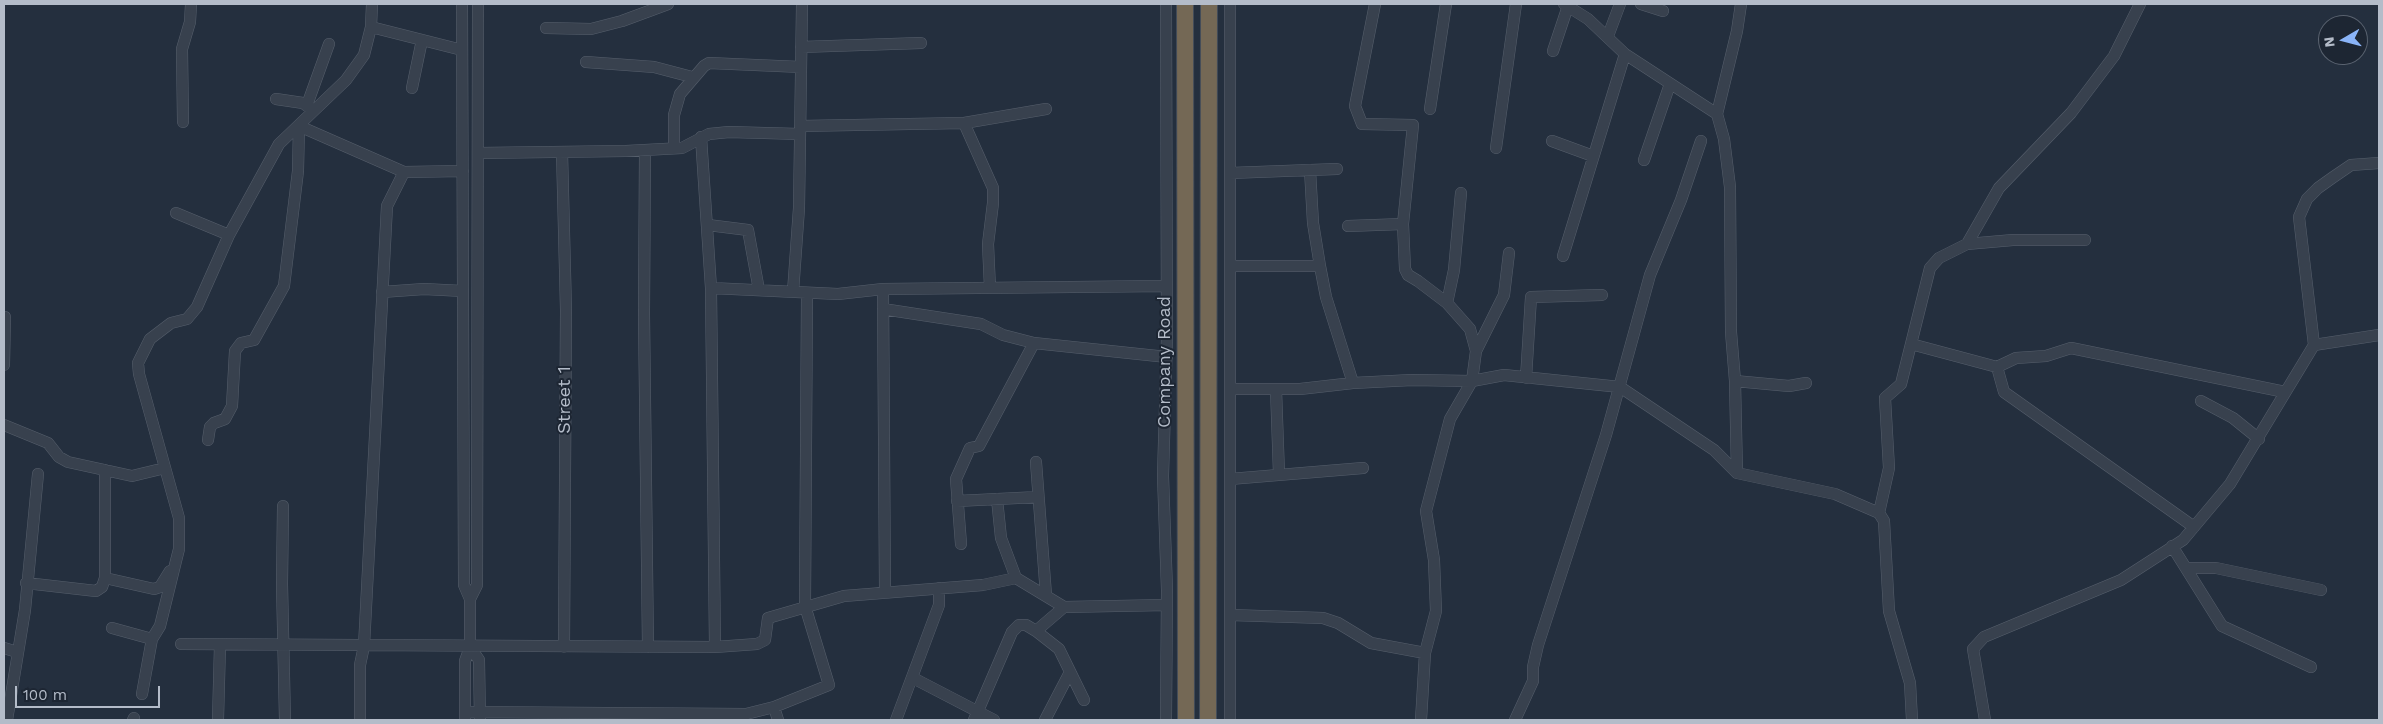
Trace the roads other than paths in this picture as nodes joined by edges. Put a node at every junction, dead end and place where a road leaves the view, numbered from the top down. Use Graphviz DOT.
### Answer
graph roads {
  1 [pos="191,4"];
  2 [pos="372,4"];
  3 [pos="462,4"];
  4 [pos="478,4"];
  5 [pos="668,4"];
  6 [pos="802,4"];
  7 [pos="1166,4"];
  8 [pos="1185,4"];
  9 [pos="1209,4"];
  10 [pos="1230,4"];
  11 [pos="1375,4"];
  12 [pos="1446,4"];
  13 [pos="1516,4"];
  14 [pos="1620,4"];
  15 [pos="1641,4"];
  16 [pos="1742,4"];
  17 [pos="2140,4"];
  18 [pos="1566,5"];
  19 [pos="1663,11"];
  20 [pos="371,27"];
  21 [pos="546,28"];
  22 [pos="1608,36"];
  23 [pos="422,40"];
  24 [pos="921,43"];
  25 [pos="329,44"];
  26 [pos="801,47"];
  27 [pos="462,50"];
  28 [pos="1553,51"];
  29 [pos="1624,54"];
  30 [pos="586,62"];
  31 [pos="802,67"];
  32 [pos="692,77"];
  33 [pos="1670,84"];
  34 [pos="412,88"];
  35 [pos="276,99"];
  36 [pos="310,109"];
  37 [pos="1430,109"];
  38 [pos="1046,110"];
  39 [pos="1717,114"];
  40 [pos="183,122"];
  41 [pos="964,123"];
  42 [pos="298,126"];
  43 [pos="800,130"];
  44 [pos="701,137"];
  45 [pos="1552,141"];
  46 [pos="1701,141"];
  47 [pos="674,148"];
  48 [pos="1496,148"];
  49 [pos="645,150"];
  50 [pos="562,152"];
  51 [pos="478,153"];
  52 [pos="1593,156"];
  53 [pos="1644,160"];
  54 [pos="2379,163"];
  55 [pos="1337,169"];
  56 [pos="1310,170"];
  57 [pos="463,171"];
  58 [pos="404,172"];
  59 [pos="1230,173"];
  60 [pos="1461,193"];
  61 [pos="176,213"];
  62 [pos="1403,224"];
  63 [pos="708,225"];
  64 [pos="1348,226"];
  65 [pos="229,235"];
  66 [pos="2084,240"];
  67 [pos="1967,244"];
  68 [pos="1509,253"];
  69 [pos="1563,256"];
  70 [pos="1230,266"];
  71 [pos="1320,266"];
  72 [pos="1166,286"];
  73 [pos="711,288"];
  74 [pos="990,288"];
  75 [pos="883,289"];
  76 [pos="759,290"];
  77 [pos="463,291"];
  78 [pos="382,292"];
  79 [pos="794,292"];
  80 [pos="807,293"];
  81 [pos="1602,295"];
  82 [pos="1447,303"];
  83 [pos="883,309"];
  84 [pos="5,317"];
  85 [pos="2379,335"];
  86 [pos="1034,343"];
  87 [pos="1911,344"];
  88 [pos="2314,345"];
  89 [pos="1476,351"];
  90 [pos="1167,358"];
  91 [pos="4,365"];
  92 [pos="1997,367"];
  93 [pos="1526,378"];
  94 [pos="1735,380"];
  95 [pos="1472,381"];
  96 [pos="1353,383"];
  97 [pos="1806,383"];
  98 [pos="1620,388"];
  99 [pos="1230,389"];
  100 [pos="1276,389"];
  101 [pos="2286,392"];
  102 [pos="2201,401"];
  103 [pos="4,425"];
  104 [pos="2259,439"];
  105 [pos="208,440"];
  106 [pos="1036,462"];
  107 [pos="165,468"];
  108 [pos="1362,468"];
  109 [pos="106,470"];
  110 [pos="1737,473"];
  111 [pos="38,474"];
  112 [pos="1279,474"];
  113 [pos="1230,479"];
  114 [pos="1038,497"];
  115 [pos="997,499"];
  116 [pos="956,501"];
  117 [pos="282,506"];
  118 [pos="1879,513"];
  119 [pos="2194,527"];
  120 [pos="961,544"];
  121 [pos="2172,546"];
  122 [pos="176,561"];
  123 [pos="2186,568"];
  124 [pos="105,578"];
  125 [pos="1016,578"];
  126 [pos="26,583"];
  127 [pos="939,588"];
  128 [pos="2321,590"];
  129 [pos="885,592"];
  130 [pos="1046,595"];
  131 [pos="470,599"];
  132 [pos="1167,605"];
  133 [pos="805,606"];
  134 [pos="1064,607"];
  135 [pos="1230,615"];
  136 [pos="112,628"];
  137 [pos="1036,630"];
  138 [pos="152,639"];
  139 [pos="182,644"];
  140 [pos="220,645"];
  141 [pos="282,645"];
  142 [pos="364,646"];
  143 [pos="470,647"];
  144 [pos="564,647"];
  145 [pos="648,647"];
  146 [pos="715,647"];
  147 [pos="4,648"];
  148 [pos="17,652"];
  149 [pos="1425,653"];
  150 [pos="2311,667"];
  151 [pos="1070,672"];
  152 [pos="913,678"];
  153 [pos="142,694"];
  154 [pos="1084,700"];
  155 [pos="774,707"];
  156 [pos="465,716"];
  157 [pos="480,716"];
  158 [pos="633,716"];
  159 [pos="975,716"];
  160 [pos="7,720"];
  161 [pos="218,720"];
  162 [pos="285,720"];
  163 [pos="360,720"];
  164 [pos="778,720"];
  165 [pos="896,720"];
  166 [pos="994,720"];
  167 [pos="1046,720"];
  168 [pos="1166,720"];
  169 [pos="1186,720"];
  170 [pos="1208,720"];
  171 [pos="1230,720"];
  172 [pos="1421,720"];
  173 [pos="1515,720"];
  174 [pos="1912,720"];
  175 [pos="1985,720"];
  1 -- 40 [label="street"];
  2 -- 20 [label="street"];
  3 -- 27 [label="street"];
  4 -- 51 [label="street"];
  5 -- 21 [label="street"];
  6 -- 26 [label="street"];
  7 -- 72 [label="street"];
  8 -- 169 [label="highway, Company Road"];
  9 -- 170 [label="highway"];
  10 -- 59 [label="street"];
  11 -- 62 [label="street"];
  12 -- 37 [label="street"];
  13 -- 48 [label="street"];
  14 -- 22 [label="street"];
  15 -- 19 [label="street"];
  16 -- 39 [label="street"];
  17 -- 67 [label="street"];
  18 -- 22 [label="street"];
  18 -- 28 [label="street"];
  20 -- 23 [label="street"];
  20 -- 36 [label="street"];
  22 -- 29 [label="street"];
  23 -- 27 [label="street"];
  23 -- 34 [label="street"];
  24 -- 26 [label="street"];
  25 -- 36 [label="street"];
  26 -- 31 [label="street"];
  27 -- 57 [label="street"];
  29 -- 33 [label="street"];
  29 -- 52 [label="street"];
  30 -- 32 [label="street"];
  31 -- 32 [label="street"];
  31 -- 43 [label="street"];
  32 -- 47 [label="street"];
  33 -- 39 [label="street"];
  33 -- 53 [label="street"];
  35 -- 36 [label="street"];
  36 -- 42 [label="street"];
  38 -- 41 [label="street"];
  39 -- 94 [label="street"];
  41 -- 43 [label="street"];
  41 -- 74 [label="street"];
  42 -- 58 [label="street"];
  42 -- 65 [label="street"];
  42 -- 105 [label="street"];
  43 -- 44 [label="street"];
  43 -- 79 [label="street"];
  44 -- 47 [label="street"];
  44 -- 63 [label="street"];
  45 -- 52 [label="street"];
  46 -- 98 [label="street"];
  47 -- 49 [label="street"];
  49 -- 50 [label="street"];
  49 -- 145 [label="street"];
  50 -- 51 [label="street"];
  50 -- 144 [label="street, Street 1"];
  51 -- 131 [label="street"];
  52 -- 69 [label="street"];
  54 -- 88 [label="street"];
  55 -- 56 [label="street"];
  56 -- 59 [label="street"];
  56 -- 71 [label="street"];
  57 -- 58 [label="street"];
  57 -- 77 [label="street"];
  58 -- 78 [label="street"];
  59 -- 70 [label="street"];
  60 -- 82 [label="street"];
  61 -- 65 [label="street"];
  62 -- 64 [label="street"];
  62 -- 82 [label="street"];
  63 -- 73 [label="street"];
  63 -- 76 [label="street"];
  65 -- 107 [label="street"];
  66 -- 67 [label="street"];
  67 -- 87 [label="street"];
  68 -- 89 [label="street"];
  70 -- 71 [label="street"];
  70 -- 99 [label="street"];
  71 -- 96 [label="street"];
  72 -- 74 [label="street"];
  72 -- 90 [label="street"];
  73 -- 76 [label="street"];
  73 -- 146 [label="street"];
  74 -- 75 [label="street"];
  75 -- 80 [label="street"];
  75 -- 83 [label="street"];
  76 -- 79 [label="street"];
  77 -- 78 [label="street"];
  77 -- 131 [label="street"];
  78 -- 142 [label="street"];
  79 -- 80 [label="street"];
  80 -- 133 [label="street"];
  81 -- 93 [label="street"];
  82 -- 89 [label="street"];
  83 -- 86 [label="street"];
  83 -- 129 [label="street"];
  84 -- 91 [label="street"];
  85 -- 88 [label="street"];
  86 -- 90 [label="street"];
  86 -- 116 [label="street"];
  87 -- 92 [label="street"];
  87 -- 118 [label="street"];
  88 -- 101 [label="street"];
  89 -- 95 [label="street"];
  90 -- 132 [label="street"];
  92 -- 101 [label="street"];
  92 -- 119 [label="street"];
  93 -- 95 [label="street"];
  93 -- 98 [label="street"];
  94 -- 97 [label="street"];
  94 -- 110 [label="street"];
  95 -- 96 [label="street"];
  95 -- 149 [label="street"];
  96 -- 100 [label="street"];
  98 -- 110 [label="street"];
  98 -- 173 [label="street"];
  99 -- 100 [label="street"];
  99 -- 113 [label="street"];
  100 -- 112 [label="street"];
  101 -- 104 [label="street"];
  102 -- 104 [label="street"];
  103 -- 109 [label="street"];
  104 -- 119 [label="street"];
  106 -- 114 [label="street"];
  107 -- 109 [label="street"];
  107 -- 122 [label="street"];
  108 -- 112 [label="street"];
  109 -- 124 [label="street"];
  110 -- 118 [label="street"];
  111 -- 126 [label="street"];
  112 -- 113 [label="street"];
  113 -- 135 [label="street"];
  114 -- 115 [label="street"];
  114 -- 130 [label="street"];
  115 -- 116 [label="street"];
  115 -- 125 [label="street"];
  116 -- 120 [label="street"];
  117 -- 141 [label="street"];
  118 -- 174 [label="street"];
  119 -- 121 [label="street"];
  121 -- 123 [label="street"];
  121 -- 175 [label="street"];
  122 -- 124 [label="street"];
  122 -- 138 [label="street"];
  123 -- 128 [label="street"];
  123 -- 150 [label="street"];
  124 -- 126 [label="street"];
  125 -- 127 [label="street"];
  125 -- 130 [label="street"];
  126 -- 148 [label="street"];
  127 -- 129 [label="street"];
  127 -- 152 [label="street"];
  129 -- 133 [label="street"];
  130 -- 134 [label="street"];
  131 -- 143 [label="street"];
  132 -- 134 [label="street"];
  132 -- 168 [label="street"];
  133 -- 146 [label="street"];
  133 -- 155 [label="street"];
  134 -- 137 [label="street"];
  135 -- 149 [label="street"];
  135 -- 171 [label="street"];
  136 -- 138 [label="street"];
  137 -- 151 [label="street"];
  137 -- 159 [label="street"];
  138 -- 153 [label="street"];
  139 -- 140 [label="street"];
  140 -- 141 [label="street"];
  140 -- 161 [label="street"];
  141 -- 142 [label="street"];
  141 -- 162 [label="street"];
  142 -- 143 [label="street"];
  142 -- 163 [label="street"];
  143 -- 144 [label="street"];
  143 -- 156 [label="street"];
  143 -- 157 [label="street"];
  144 -- 145 [label="street"];
  145 -- 146 [label="street"];
  147 -- 148 [label="street"];
  148 -- 160 [label="street"];
  149 -- 172 [label="street"];
  151 -- 154 [label="street"];
  151 -- 167 [label="street"];
  152 -- 159 [label="street"];
  152 -- 165 [label="street"];
  155 -- 158 [label="street"];
  155 -- 164 [label="street"];
  156 -- 157 [label="street"];
  157 -- 158 [label="street"];
  159 -- 166 [label="street"];
}
